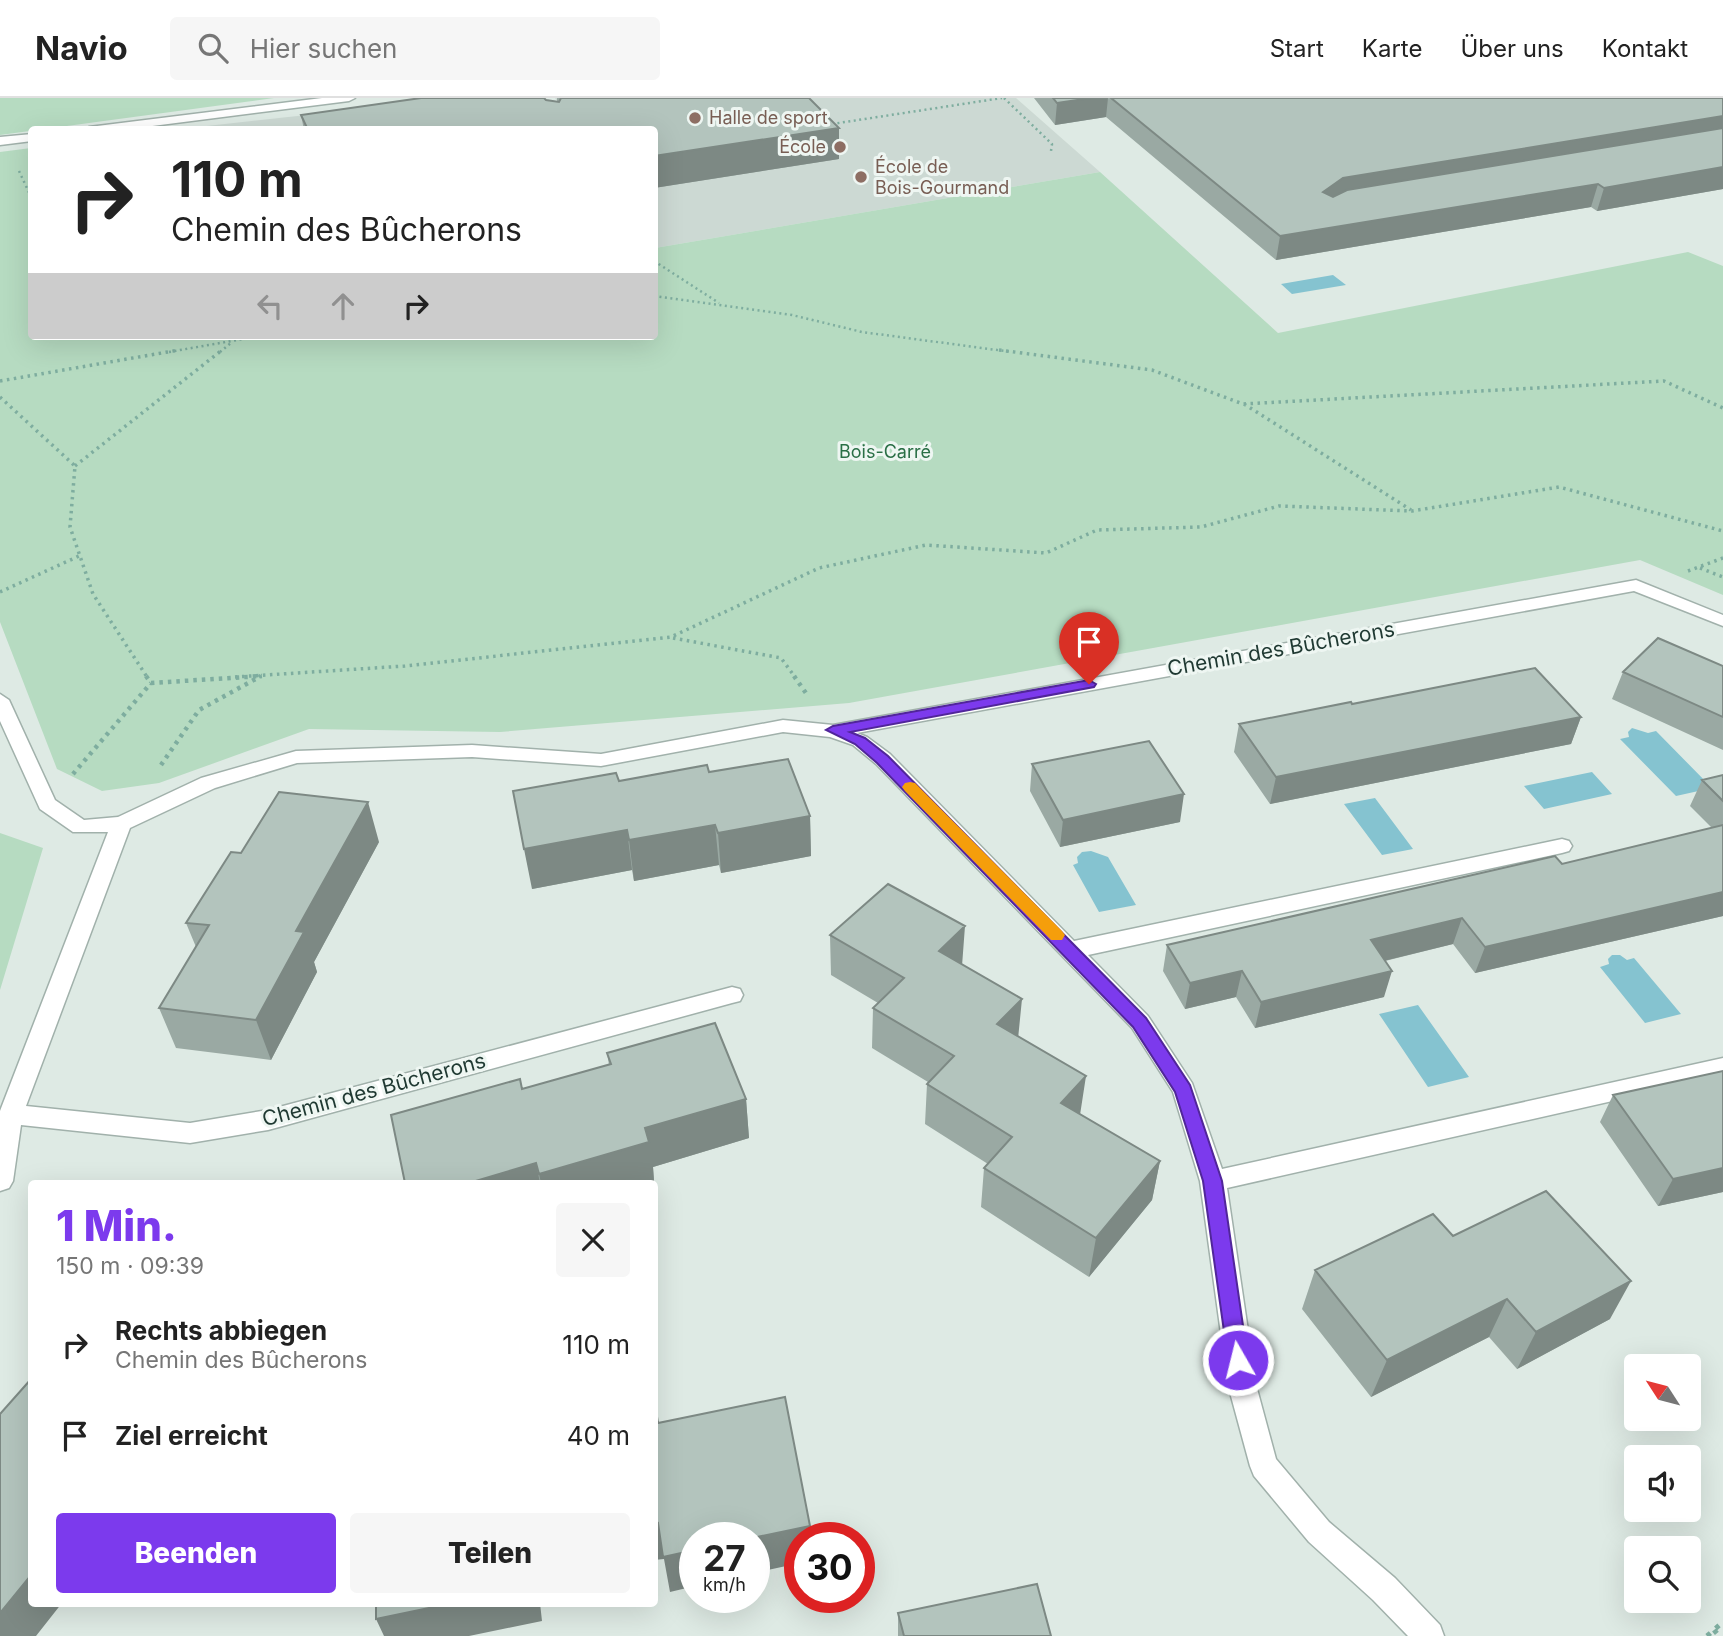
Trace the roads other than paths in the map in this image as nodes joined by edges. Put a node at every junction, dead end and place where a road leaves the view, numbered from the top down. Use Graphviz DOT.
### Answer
graph roads {
  1 [pos="349,98"];
  2 [pos="122,126"];
  3 [pos="28,138"];
  4 [pos="0,141"];
  5 [pos="1723,621"];
  6 [pos="0,701"];
  7 [pos="833,730"];
  8 [pos="121,824"];
  9 [pos="1562,846"];
  10 [pos="1071,950"];
  11 [pos="732,995"];
  12 [pos="1723,1067"];
  13 [pos="11,1114"];
  14 [pos="0,1181"];
  15 [pos="1213,1181"];
  16 [pos="1429,1636"];
  1 -- 2 [label="street"];
  3 -- 4 [label="street"];
  5 -- 7 [label="street, Chemin des Bûcherons"];
  6 -- 8 [label="street, Chemin des Bûcherons"];
  7 -- 8 [label="street, Chemin des Bûcherons"];
  7 -- 10 [label="street, Chemin des Bûcherons"];
  8 -- 13 [label="street"];
  9 -- 10 [label="street"];
  10 -- 15 [label="street, Chemin des Bûcherons"];
  11 -- 13 [label="street, Chemin des Bûcherons"];
  12 -- 15 [label="street"];
  13 -- 14 [label="street"];
  15 -- 16 [label="street, Chemin des Bûcherons"];
}
